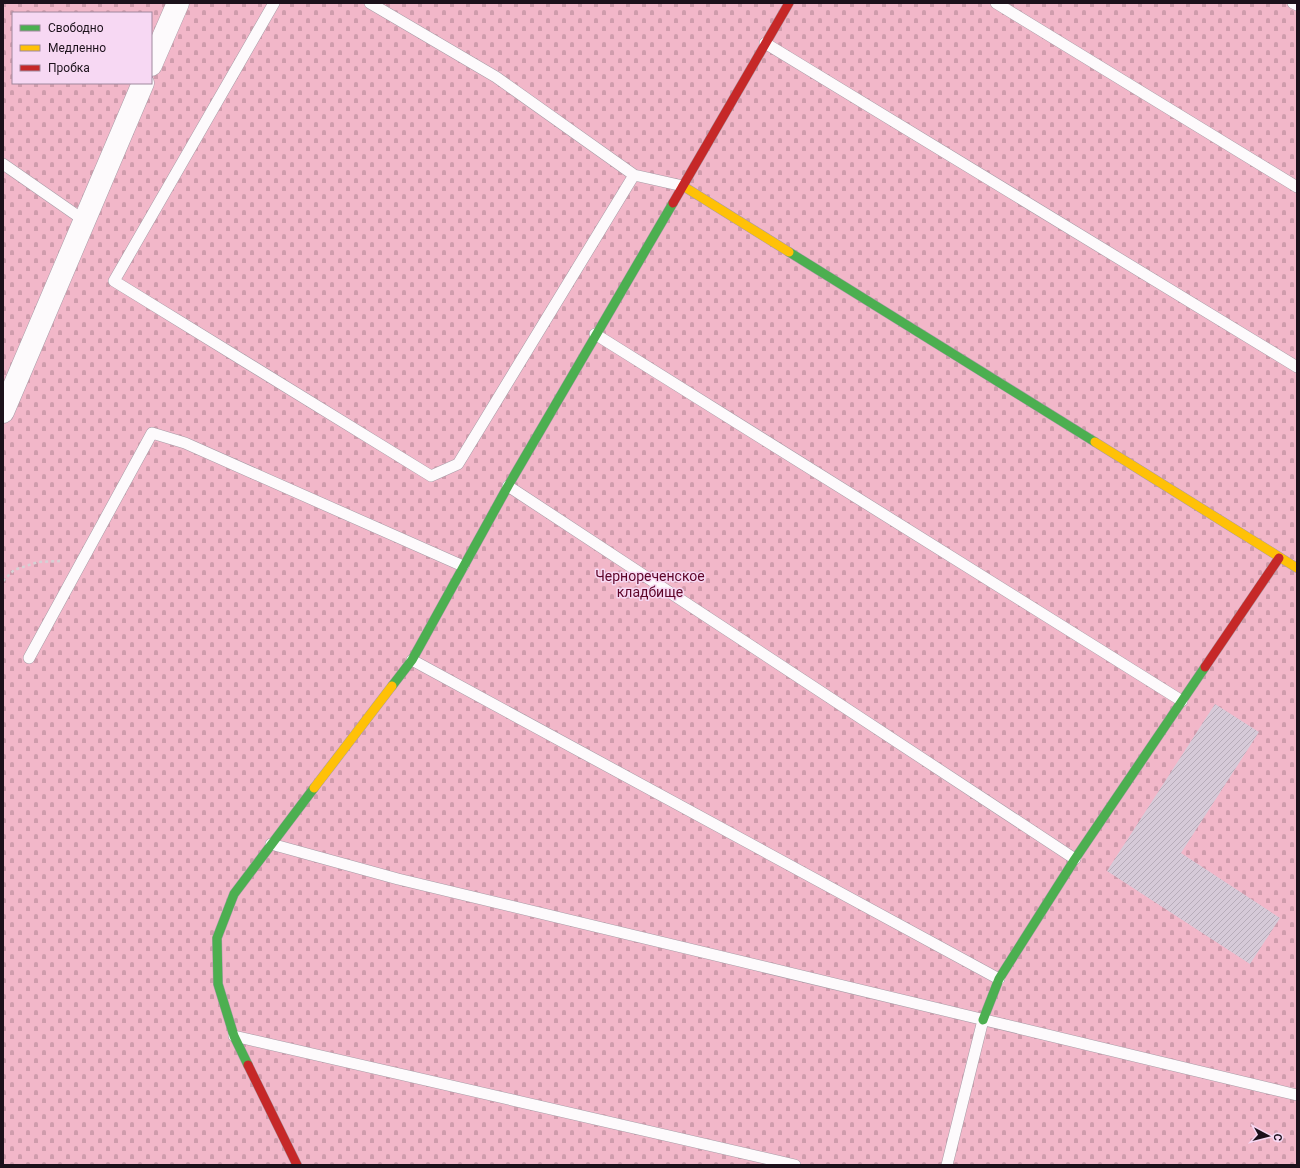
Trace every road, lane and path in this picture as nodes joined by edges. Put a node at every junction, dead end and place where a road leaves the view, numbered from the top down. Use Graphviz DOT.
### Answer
graph roads {
  1 [pos="178,3"];
  2 [pos="274,3"];
  3 [pos="370,3"];
  4 [pos="789,3"];
  5 [pos="996,3"];
  6 [pos="1293,3"];
  7 [pos="1297,5"];
  8 [pos="765,43"];
  9 [pos="152,63"];
  10 [pos="144,84"];
  11 [pos="3,164"];
  12 [pos="634,175"];
  13 [pos="683,186"];
  14 [pos="1297,187"];
  15 [pos="85,221"];
  16 [pos="595,334"];
  17 [pos="1297,367"];
  18 [pos="5,401"];
  19 [pos="508,486"];
  20 [pos="1279,558"];
  21 [pos="82,560"];
  22 [pos="463,566"];
  23 [pos="1297,568"];
  24 [pos="3,581"];
  25 [pos="29,658"];
  26 [pos="412,660"];
  27 [pos="1182,701"];
  28 [pos="271,844"];
  29 [pos="1075,859"];
  30 [pos="999,979"];
  31 [pos="983,1020"];
  32 [pos="234,1036"];
  33 [pos="1297,1095"];
  34 [pos="297,1165"];
  35 [pos="795,1165"];
  36 [pos="947,1165"];
  1 -- 9 [label="street"];
  2 -- 12 [label="lane"];
  3 -- 12 [label="lane"];
  4 -- 8 [label="street"];
  5 -- 14 [label="lane"];
  6 -- 7 [label="lane"];
  8 -- 13 [label="street"];
  8 -- 17 [label="lane"];
  10 -- 15 [label="street"];
  11 -- 15 [label="lane"];
  12 -- 13 [label="lane"];
  13 -- 16 [label="street"];
  13 -- 20 [label="street"];
  15 -- 18 [label="street"];
  16 -- 19 [label="street"];
  16 -- 27 [label="lane"];
  19 -- 22 [label="street"];
  19 -- 29 [label="lane"];
  20 -- 23 [label="street"];
  20 -- 27 [label="street"];
  21 -- 22 [label="lane"];
  21 -- 24 [label="path"];
  21 -- 25 [label="lane"];
  22 -- 26 [label="street"];
  26 -- 28 [label="street"];
  26 -- 30 [label="lane"];
  27 -- 29 [label="street"];
  28 -- 31 [label="lane"];
  28 -- 32 [label="street"];
  29 -- 30 [label="street"];
  30 -- 31 [label="street"];
  31 -- 33 [label="lane"];
  31 -- 36 [label="lane"];
  32 -- 34 [label="street"];
  32 -- 35 [label="lane"];
}
